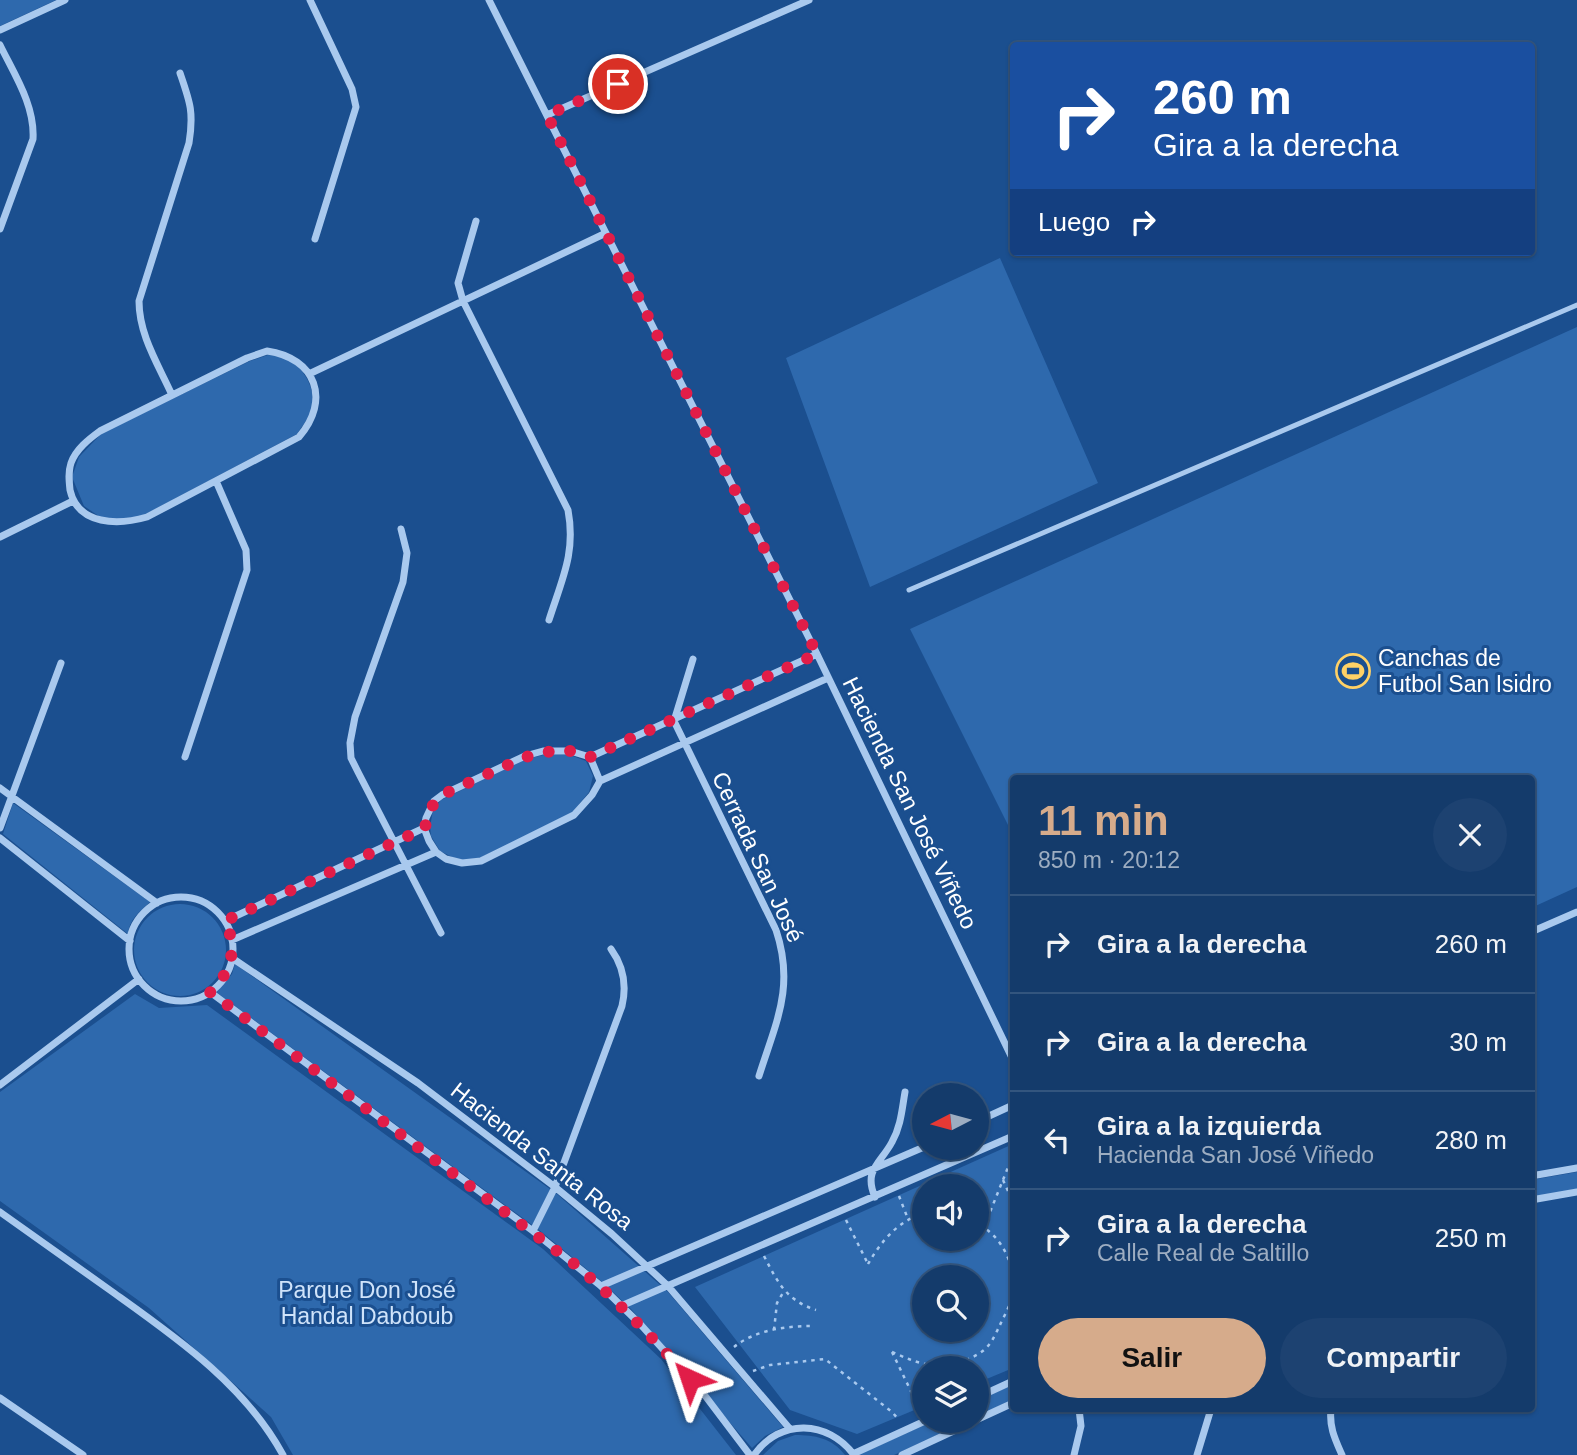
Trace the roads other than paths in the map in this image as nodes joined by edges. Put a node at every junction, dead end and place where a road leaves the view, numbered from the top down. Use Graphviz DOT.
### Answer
graph roads {
  1 [pos="65,0"];
  2 [pos="310,0"];
  3 [pos="489,0"];
  4 [pos="809,0"];
  5 [pos="0,30"];
  6 [pos="0,45"];
  7 [pos="180,73"];
  8 [pos="547,115"];
  9 [pos="476,221"];
  10 [pos="0,229"];
  11 [pos="606,233"];
  12 [pos="315,239"];
  13 [pos="463,301"];
  14 [pos="1577,305"];
  15 [pos="309,374"];
  16 [pos="172,394"];
  17 [pos="216,481"];
  18 [pos="73,501"];
  19 [pos="401,529"];
  20 [pos="0,537"];
  21 [pos="909,590"];
  22 [pos="549,620"];
  23 [pos="817,654"];
  24 [pos="693,659"];
  25 [pos="61,663"];
  26 [pos="828,678"];
  27 [pos="674,721"];
  28 [pos="684,742"];
  29 [pos="185,757"];
  30 [pos="590,757"];
  31 [pos="600,781"];
  32 [pos="0,788"];
  33 [pos="11,797"];
  34 [pos="0,828"];
  35 [pos="425,828"];
  36 [pos="0,838"];
  37 [pos="393,843"];
  38 [pos="436,852"];
  39 [pos="405,866"];
  40 [pos="157,903"];
  41 [pos="1577,912"];
  42 [pos="225,921"];
  43 [pos="1535,930"];
  44 [pos="441,933"];
  45 [pos="232,940"];
  46 [pos="130,941"];
  47 [pos="611,949"];
  48 [pos="232,957"];
  49 [pos="139,979"];
  50 [pos="210,992"];
  51 [pos="1010,1054"];
  52 [pos="759,1076"];
  53 [pos="0,1085"];
  54 [pos="905,1092"];
  55 [pos="1010,1106"];
  56 [pos="989,1116"];
  57 [pos="1010,1137"];
  58 [pos="912,1153"];
  59 [pos="1577,1168"];
  60 [pos="872,1171"];
  61 [pos="1535,1175"];
  62 [pos="555,1187"];
  63 [pos="1577,1192"];
  64 [pos="875,1197"];
  65 [pos="1535,1198"];
  66 [pos="0,1212"];
  67 [pos="533,1231"];
  68 [pos="648,1266"];
  69 [pos="601,1286"];
  70 [pos="668,1286"];
  71 [pos="621,1306"];
  72 [pos="1010,1382"];
  73 [pos="989,1392"];
  74 [pos="0,1398"];
  75 [pos="1010,1404"];
  76 [pos="1079,1412"];
  77 [pos="1210,1412"];
  78 [pos="1331,1412"];
  79 [pos="989,1415"];
  80 [pos="912,1426"];
  81 [pos="790,1429"];
  82 [pos="950,1433"];
  83 [pos="854,1454"];
  84 [pos="83,1455"];
  85 [pos="283,1455"];
  86 [pos="752,1455"];
  87 [pos="902,1455"];
  88 [pos="1074,1455"];
  89 [pos="1197,1455"];
  90 [pos="1342,1455"];
  1 -- 5 [label="street"];
  2 -- 12 [label="street"];
  3 -- 8 [label="street, Hacienda San José Viñedo"];
  4 -- 8 [label="street"];
  6 -- 10 [label="street"];
  7 -- 16 [label="street"];
  8 -- 11 [label="street, Hacienda San José Viñedo"];
  9 -- 13 [label="street"];
  11 -- 13 [label="street"];
  11 -- 23 [label="street, Hacienda San José Viñedo"];
  13 -- 15 [label="street"];
  13 -- 22 [label="street"];
  14 -- 21 [label="lane"];
  15 -- 16 [label="street"];
  15 -- 17 [label="street"];
  16 -- 18 [label="street"];
  17 -- 18 [label="street"];
  17 -- 29 [label="street"];
  18 -- 20 [label="street"];
  19 -- 37 [label="street"];
  23 -- 26 [label="street, Hacienda San José Viñedo"];
  23 -- 27 [label="street"];
  24 -- 27 [label="street"];
  25 -- 33 [label="street"];
  26 -- 28 [label="street"];
  26 -- 51 [label="street, Hacienda San José Viñedo"];
  27 -- 28 [label="street, Cerrada San José"];
  27 -- 30 [label="street"];
  28 -- 31 [label="street"];
  28 -- 52 [label="street, Cerrada San José"];
  30 -- 31 [label="street"];
  30 -- 35 [label="street"];
  31 -- 38 [label="street"];
  32 -- 33 [label="street"];
  33 -- 34 [label="street"];
  33 -- 40 [label="street"];
  35 -- 37 [label="street"];
  35 -- 38 [label="street"];
  36 -- 46 [label="street"];
  37 -- 39 [label="street"];
  37 -- 42 [label="street"];
  38 -- 39 [label="street"];
  39 -- 44 [label="street"];
  39 -- 45 [label="street"];
  40 -- 42 [label="street"];
  40 -- 46 [label="street"];
  41 -- 43 [label="street"];
  42 -- 45 [label="street"];
  45 -- 48 [label="street"];
  46 -- 49 [label="street"];
  47 -- 62 [label="street"];
  48 -- 50 [label="street"];
  48 -- 62 [label="street, Hacienda Santa Rosa"];
  49 -- 50 [label="street"];
  49 -- 53 [label="street"];
  50 -- 67 [label="street"];
  54 -- 60 [label="street"];
  55 -- 56 [label="street"];
  57 -- 64 [label="street"];
  58 -- 60 [label="street"];
  59 -- 61 [label="street"];
  60 -- 64 [label="street"];
  60 -- 68 [label="street"];
  62 -- 67 [label="street"];
  62 -- 68 [label="street, Hacienda Santa Rosa"];
  63 -- 65 [label="street"];
  64 -- 70 [label="street"];
  66 -- 85 [label="street"];
  67 -- 69 [label="street"];
  68 -- 69 [label="street"];
  68 -- 70 [label="street, Hacienda Santa Rosa"];
  69 -- 71 [label="street"];
  70 -- 71 [label="street"];
  70 -- 81 [label="street, Hacienda Santa Rosa"];
  71 -- 86 [label="street"];
  72 -- 73 [label="street"];
  74 -- 84 [label="street"];
  75 -- 79 [label="street"];
  76 -- 88 [label="street"];
  77 -- 89 [label="street"];
  78 -- 90 [label="street"];
  80 -- 83 [label="street"];
  81 -- 83 [label="street"];
  81 -- 86 [label="street"];
  82 -- 87 [label="street"];
}
